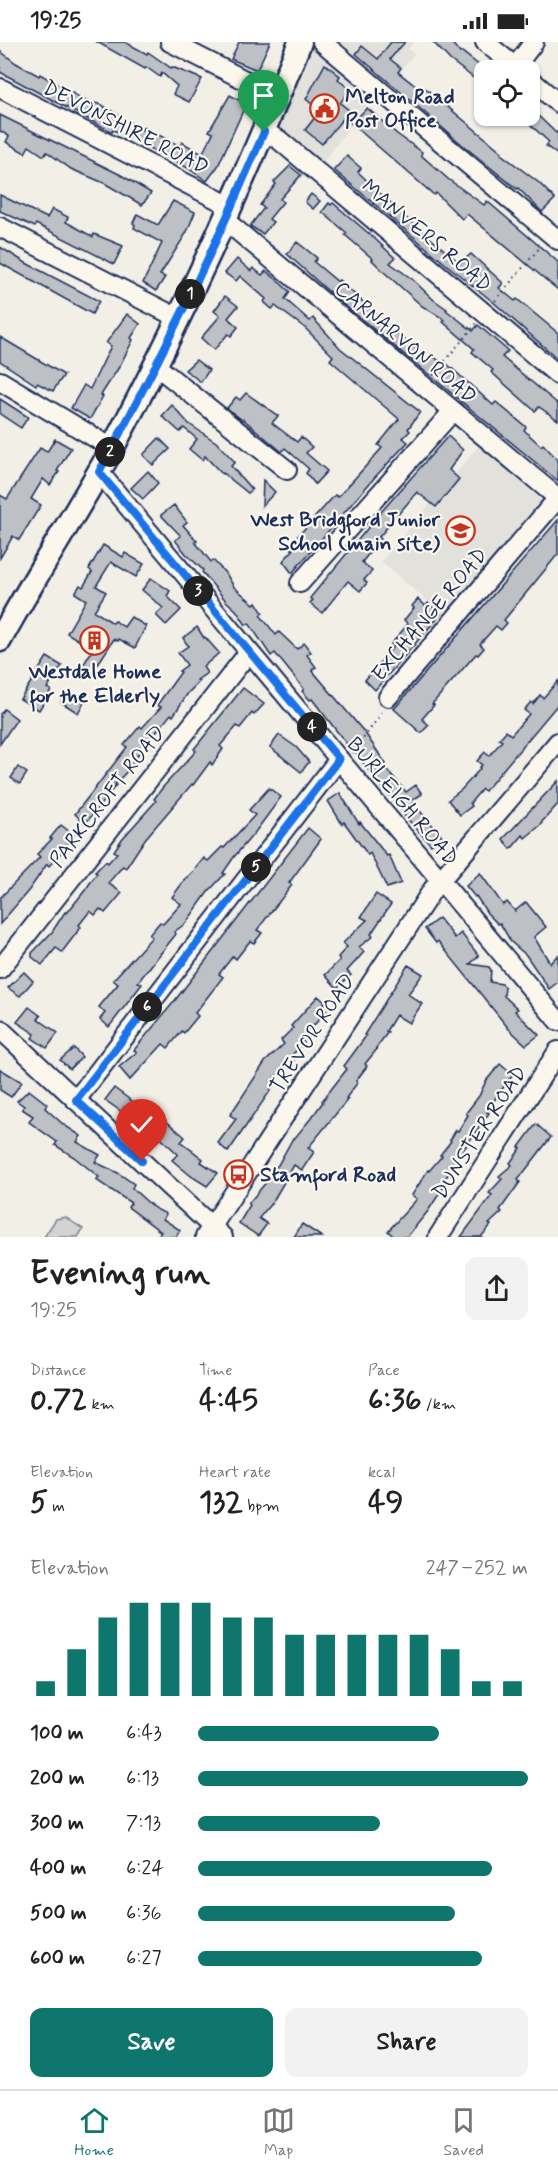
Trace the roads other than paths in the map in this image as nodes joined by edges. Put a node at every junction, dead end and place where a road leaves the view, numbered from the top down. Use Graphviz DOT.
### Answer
graph roads {
  1 [pos="170,42"];
  2 [pos="300,42"];
  3 [pos="322,42"];
  4 [pos="485,42"];
  5 [pos="534,42"];
  6 [pos="506,60"];
  7 [pos="523,60"];
  8 [pos="0,88"];
  9 [pos="540,88"];
  10 [pos="278,97"];
  11 [pos="558,103"];
  12 [pos="264,132"];
  13 [pos="228,215"];
  14 [pos="0,227"];
  15 [pos="556,233"];
  16 [pos="178,318"];
  17 [pos="156,364"];
  18 [pos="558,375"];
  19 [pos="0,381"];
  20 [pos="453,411"];
  21 [pos="112,448"];
  22 [pos="287,470"];
  23 [pos="99,472"];
  24 [pos="558,498"];
  25 [pos="300,583"];
  26 [pos="0,640"];
  27 [pos="249,652"];
  28 [pos="388,697"];
  29 [pos="558,742"];
  30 [pos="341,761"];
  31 [pos="440,880"];
  32 [pos="0,969"];
  33 [pos="558,1020"];
  34 [pos="0,1029"];
  35 [pos="558,1051"];
  36 [pos="76,1100"];
  37 [pos="214,1233"];
  38 [pos="438,1237"];
  1 -- 10 [label="street"];
  2 -- 10 [label="main road"];
  3 -- 15 [label="street"];
  4 -- 6 [label="street"];
  5 -- 7 [label="street"];
  8 -- 13 [label="street, DEVONSHIRE ROAD"];
  9 -- 11 [label="street"];
  10 -- 12 [label="main road"];
  12 -- 13 [label="main road"];
  12 -- 18 [label="street, MANVERS ROAD"];
  13 -- 16 [label="main road"];
  13 -- 20 [label="street, CARNARVON ROAD"];
  14 -- 16 [label="street"];
  16 -- 17 [label="main road"];
  17 -- 21 [label="main road"];
  17 -- 22 [label="street"];
  19 -- 21 [label="street"];
  20 -- 24 [label="street, CARNARVON ROAD"];
  20 -- 25 [label="street"];
  21 -- 23 [label="main road"];
  23 -- 26 [label="main road"];
  23 -- 27 [label="street, BURLEIGH ROAD"];
  24 -- 28 [label="street, EXCHANGE ROAD"];
  27 -- 30 [label="street, BURLEIGH ROAD"];
  27 -- 32 [label="street, PARKCROFT ROAD"];
  29 -- 31 [label="street, TREVOR ROAD"];
  30 -- 31 [label="street, BURLEIGH ROAD"];
  30 -- 36 [label="street"];
  31 -- 33 [label="street, BURLEIGH ROAD"];
  31 -- 37 [label="street, TREVOR ROAD"];
  34 -- 36 [label="street"];
  35 -- 38 [label="street, DUNSTER ROAD"];
  36 -- 37 [label="street"];
}
